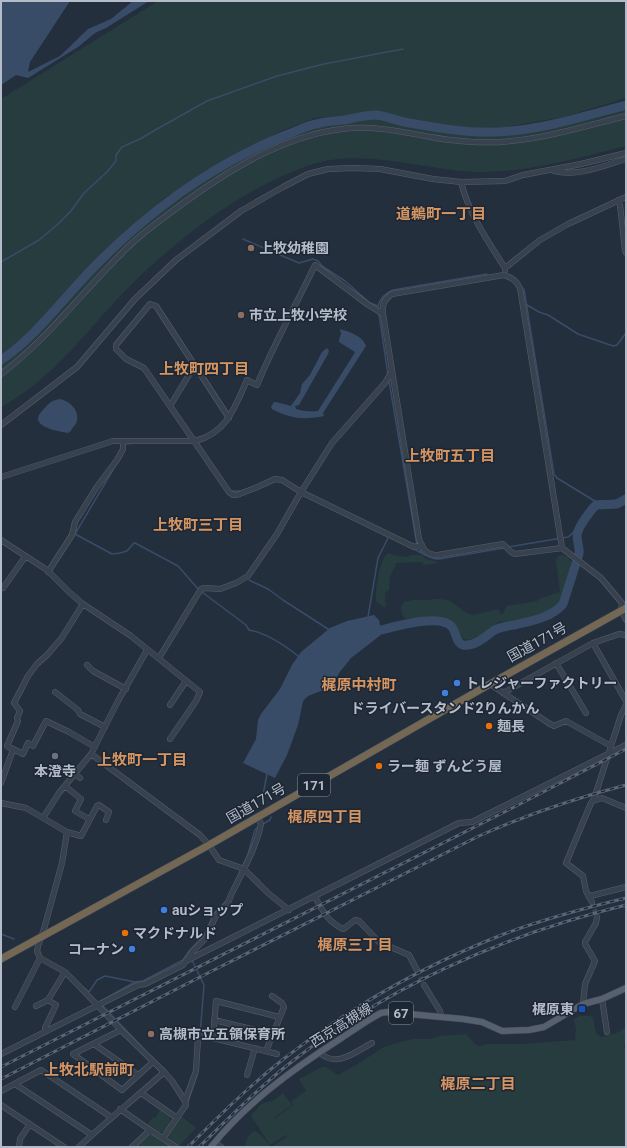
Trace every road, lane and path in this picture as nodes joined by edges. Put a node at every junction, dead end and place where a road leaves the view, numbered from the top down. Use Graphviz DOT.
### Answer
graph roads {
  1 [pos="626,116"];
  2 [pos="626,153"];
  3 [pos="626,159"];
  4 [pos="551,171"];
  5 [pos="461,182"];
  6 [pos="626,197"];
  7 [pos="618,200"];
  8 [pos="626,253"];
  9 [pos="505,268"];
  10 [pos="504,275"];
  11 [pos="382,314"];
  12 [pos="195,365"];
  13 [pos="392,371"];
  14 [pos="1,374"];
  15 [pos="170,406"];
  16 [pos="229,418"];
  17 [pos="1,425"];
  18 [pos="195,441"];
  19 [pos="123,442"];
  20 [pos="1,477"];
  21 [pos="301,492"];
  22 [pos="1,540"];
  23 [pos="422,545"];
  24 [pos="562,548"];
  25 [pos="25,557"];
  26 [pos="48,572"];
  27 [pos="1,587"];
  28 [pos="83,604"];
  29 [pos="624,609"];
  30 [pos="626,620"];
  31 [pos="626,635"];
  32 [pos="594,643"];
  33 [pos="147,650"];
  34 [pos="159,658"];
  35 [pos="556,663"];
  36 [pos="87,665"];
  37 [pos="186,681"];
  38 [pos="490,684"];
  39 [pos="126,689"];
  40 [pos="55,692"];
  41 [pos="503,693"];
  42 [pos="626,701"];
  43 [pos="170,705"];
  44 [pos="626,705"];
  45 [pos="586,713"];
  46 [pos="105,726"];
  47 [pos="170,738"];
  48 [pos="626,745"];
  49 [pos="611,746"];
  50 [pos="94,747"];
  51 [pos="13,750"];
  52 [pos="91,754"];
  53 [pos="608,754"];
  54 [pos="75,774"];
  55 [pos="80,778"];
  56 [pos="1,783"];
  57 [pos="65,786"];
  58 [pos="592,801"];
  59 [pos="1,803"];
  60 [pos="626,808"];
  61 [pos="258,817"];
  62 [pos="43,818"];
  63 [pos="89,819"];
  64 [pos="112,824"];
  65 [pos="67,832"];
  66 [pos="209,845"];
  67 [pos="244,869"];
  68 [pos="626,887"];
  69 [pos="590,896"];
  70 [pos="315,897"];
  71 [pos="592,902"];
  72 [pos="290,910"];
  73 [pos="596,917"];
  74 [pos="42,936"];
  75 [pos="39,957"];
  76 [pos="190,958"];
  77 [pos="1,959"];
  78 [pos="417,970"];
  79 [pos="65,972"];
  80 [pos="424,985"];
  81 [pos="626,988"];
  82 [pos="272,996"];
  83 [pos="602,999"];
  84 [pos="48,1000"];
  85 [pos="583,1004"];
  86 [pos="98,1005"];
  87 [pos="36,1006"];
  88 [pos="15,1007"];
  89 [pos="441,1016"];
  90 [pos="279,1017"];
  91 [pos="214,1020"];
  92 [pos="121,1030"];
  93 [pos="46,1031"];
  94 [pos="607,1032"];
  95 [pos="273,1034"];
  96 [pos="213,1038"];
  97 [pos="372,1043"];
  98 [pos="94,1044"];
  99 [pos="255,1048"];
  100 [pos="266,1051"];
  101 [pos="319,1052"];
  102 [pos="1,1054"];
  103 [pos="277,1054"];
  104 [pos="153,1062"];
  105 [pos="164,1072"];
  106 [pos="247,1074"];
  107 [pos="138,1075"];
  108 [pos="15,1084"];
  109 [pos="1,1091"];
  110 [pos="141,1093"];
  111 [pos="185,1101"];
  112 [pos="1,1104"];
  113 [pos="120,1109"];
  114 [pos="112,1117"];
  115 [pos="177,1118"];
  116 [pos="30,1124"];
  117 [pos="150,1130"];
  118 [pos="92,1135"];
  119 [pos="163,1138"];
  120 [pos="213,1145"];
  121 [pos="19,1147"];
  122 [pos="64,1147"];
  123 [pos="79,1147"];
  124 [pos="132,1147"];
  125 [pos="176,1147"];
  126 [pos="221,1147"];
  1 -- 14 [label="street"];
  2 -- 4 [label="street"];
  3 -- 4 [label="street"];
  4 -- 5 [label="street"];
  5 -- 9 [label="street"];
  5 -- 17 [label="street"];
  6 -- 7 [label="street"];
  7 -- 8 [label="street"];
  7 -- 9 [label="street"];
  9 -- 10 [label="street"];
  10 -- 11 [label="street"];
  10 -- 24 [label="street"];
  11 -- 13 [label="street"];
  11 -- 16 [label="street"];
  12 -- 15 [label="street"];
  12 -- 15 [label="street"];
  12 -- 16 [label="street"];
  13 -- 21 [label="street"];
  13 -- 23 [label="street"];
  15 -- 18 [label="street"];
  16 -- 18 [label="street"];
  18 -- 19 [label="street"];
  18 -- 21 [label="street"];
  19 -- 20 [label="street"];
  19 -- 26 [label="street"];
  21 -- 23 [label="street"];
  21 -- 34 [label="street"];
  22 -- 25 [label="street"];
  23 -- 24 [label="street"];
  24 -- 29 [label="street"];
  25 -- 26 [label="street"];
  25 -- 27 [label="street"];
  26 -- 28 [label="street"];
  28 -- 33 [label="street"];
  28 -- 51 [label="street"];
  29 -- 30 [label="street"];
  29 -- 38 [label="highway, 国道171号 / 171"];
  31 -- 32 [label="street"];
  32 -- 35 [label="street"];
  32 -- 42 [label="street"];
  33 -- 34 [label="street"];
  33 -- 39 [label="street"];
  34 -- 37 [label="street"];
  35 -- 41 [label="street"];
  35 -- 45 [label="street"];
  36 -- 39 [label="street"];
  37 -- 43 [label="street"];
  37 -- 47 [label="street"];
  38 -- 41 [label="street"];
  38 -- 61 [label="highway, 国道171号 / 171"];
  39 -- 46 [label="street"];
  40 -- 46 [label="street"];
  41 -- 49 [label="street"];
  44 -- 49 [label="street"];
  46 -- 50 [label="street"];
  48 -- 53 [label="street"];
  49 -- 53 [label="street"];
  50 -- 51 [label="street"];
  50 -- 52 [label="street"];
  51 -- 56 [label="street"];
  52 -- 54 [label="street"];
  52 -- 66 [label="street"];
  53 -- 58 [label="street"];
  53 -- 70 [label="street"];
  54 -- 55 [label="street"];
  54 -- 57 [label="street"];
  57 -- 62 [label="street"];
  57 -- 63 [label="street"];
  58 -- 60 [label="street"];
  58 -- 69 [label="street"];
  59 -- 62 [label="street"];
  61 -- 66 [label="highway, 国道171号 / 171"];
  61 -- 67 [label="street"];
  62 -- 65 [label="street"];
  63 -- 64 [label="street"];
  63 -- 65 [label="street"];
  65 -- 74 [label="street"];
  66 -- 67 [label="street"];
  66 -- 74 [label="highway, 国道171号 / 171"];
  67 -- 72 [label="street"];
  67 -- 76 [label="street"];
  68 -- 69 [label="street"];
  69 -- 71 [label="street"];
  70 -- 72 [label="street"];
  70 -- 78 [label="street"];
  72 -- 76 [label="street"];
  73 -- 85 [label="street"];
  74 -- 75 [label="street"];
  74 -- 77 [label="highway, 国道171号 / 171"];
  75 -- 79 [label="street"];
  75 -- 88 [label="street"];
  76 -- 86 [label="street"];
  79 -- 84 [label="street"];
  79 -- 86 [label="street"];
  80 -- 89 [label="street"];
  81 -- 83 [label="main road, 西京高槻線 / 67"];
  82 -- 90 [label="street"];
  83 -- 85 [label="main road, 西京高槻線 / 67"];
  83 -- 94 [label="street"];
  84 -- 87 [label="street"];
  84 -- 93 [label="street"];
  85 -- 89 [label="main road, 西京高槻線 / 67"];
  86 -- 92 [label="street"];
  86 -- 93 [label="street"];
  89 -- 101 [label="main road, 西京高槻線 / 67"];
  90 -- 91 [label="street"];
  90 -- 95 [label="street"];
  91 -- 95 [label="street"];
  91 -- 96 [label="street"];
  92 -- 98 [label="street"];
  92 -- 104 [label="street"];
  93 -- 102 [label="street"];
  95 -- 100 [label="street"];
  96 -- 99 [label="street"];
  96 -- 111 [label="street"];
  97 -- 101 [label="street"];
  98 -- 107 [label="street"];
  98 -- 107 [label="street"];
  99 -- 100 [label="street"];
  99 -- 106 [label="street"];
  100 -- 103 [label="street"];
  101 -- 120 [label="main road, 西京高槻線 / 67"];
  104 -- 105 [label="street"];
  104 -- 107 [label="street"];
  105 -- 110 [label="street"];
  105 -- 111 [label="street"];
  108 -- 109 [label="street"];
  108 -- 114 [label="street"];
  108 -- 118 [label="street"];
  110 -- 113 [label="street"];
  110 -- 115 [label="street"];
  111 -- 115 [label="street"];
  112 -- 116 [label="street"];
  113 -- 114 [label="street"];
  113 -- 117 [label="street"];
  114 -- 118 [label="street"];
  115 -- 119 [label="street"];
  116 -- 121 [label="street"];
  116 -- 122 [label="street"];
  117 -- 119 [label="street"];
  117 -- 124 [label="street"];
  118 -- 123 [label="street"];
  119 -- 125 [label="street"];
  120 -- 126 [label="street"];
}
